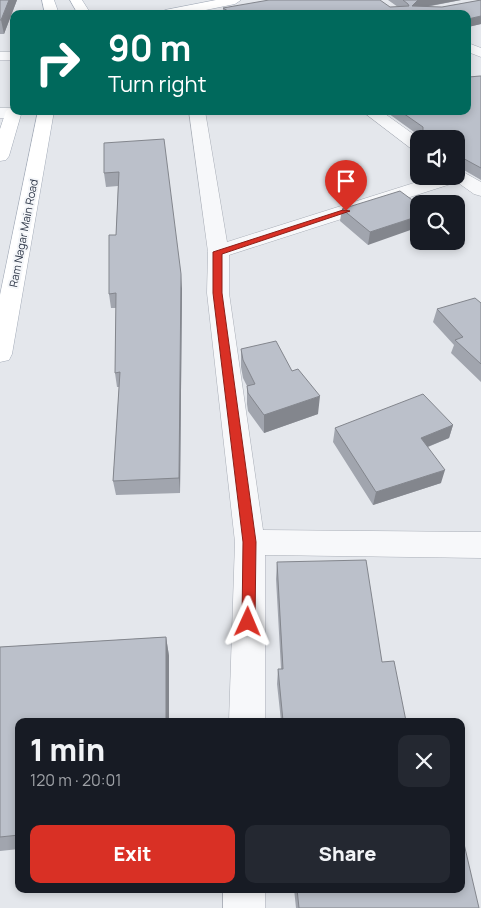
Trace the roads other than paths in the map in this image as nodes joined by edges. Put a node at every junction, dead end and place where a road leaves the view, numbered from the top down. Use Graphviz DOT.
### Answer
graph roads {
  1 [pos="235,0"];
  2 [pos="249,7"];
  3 [pos="185,10"];
  4 [pos="234,10"];
  5 [pos="9,112"];
  6 [pos="45,115"];
  7 [pos="197,115"];
  8 [pos="376,115"];
  9 [pos="410,140"];
  10 [pos="0,156"];
  11 [pos="481,168"];
  12 [pos="465,173"];
  13 [pos="465,180"];
  14 [pos="426,185"];
  15 [pos="481,190"];
  16 [pos="218,252"];
  17 [pos="0,354"];
  18 [pos="250,542"];
  19 [pos="481,545"];
  20 [pos="247,718"];
  21 [pos="244,893"];
  22 [pos="244,908"];
  1 -- 3 [label="main road"];
  2 -- 4 [label="main road"];
  5 -- 10 [label="main road"];
  6 -- 17 [label="main road, Ram Nagar Main Road"];
  7 -- 16 [label="street"];
  8 -- 9 [label="street"];
  11 -- 12 [label="street"];
  13 -- 15 [label="street"];
  14 -- 16 [label="street"];
  16 -- 18 [label="street"];
  18 -- 19 [label="street"];
  18 -- 20 [label="street"];
  21 -- 22 [label="street"];
}
